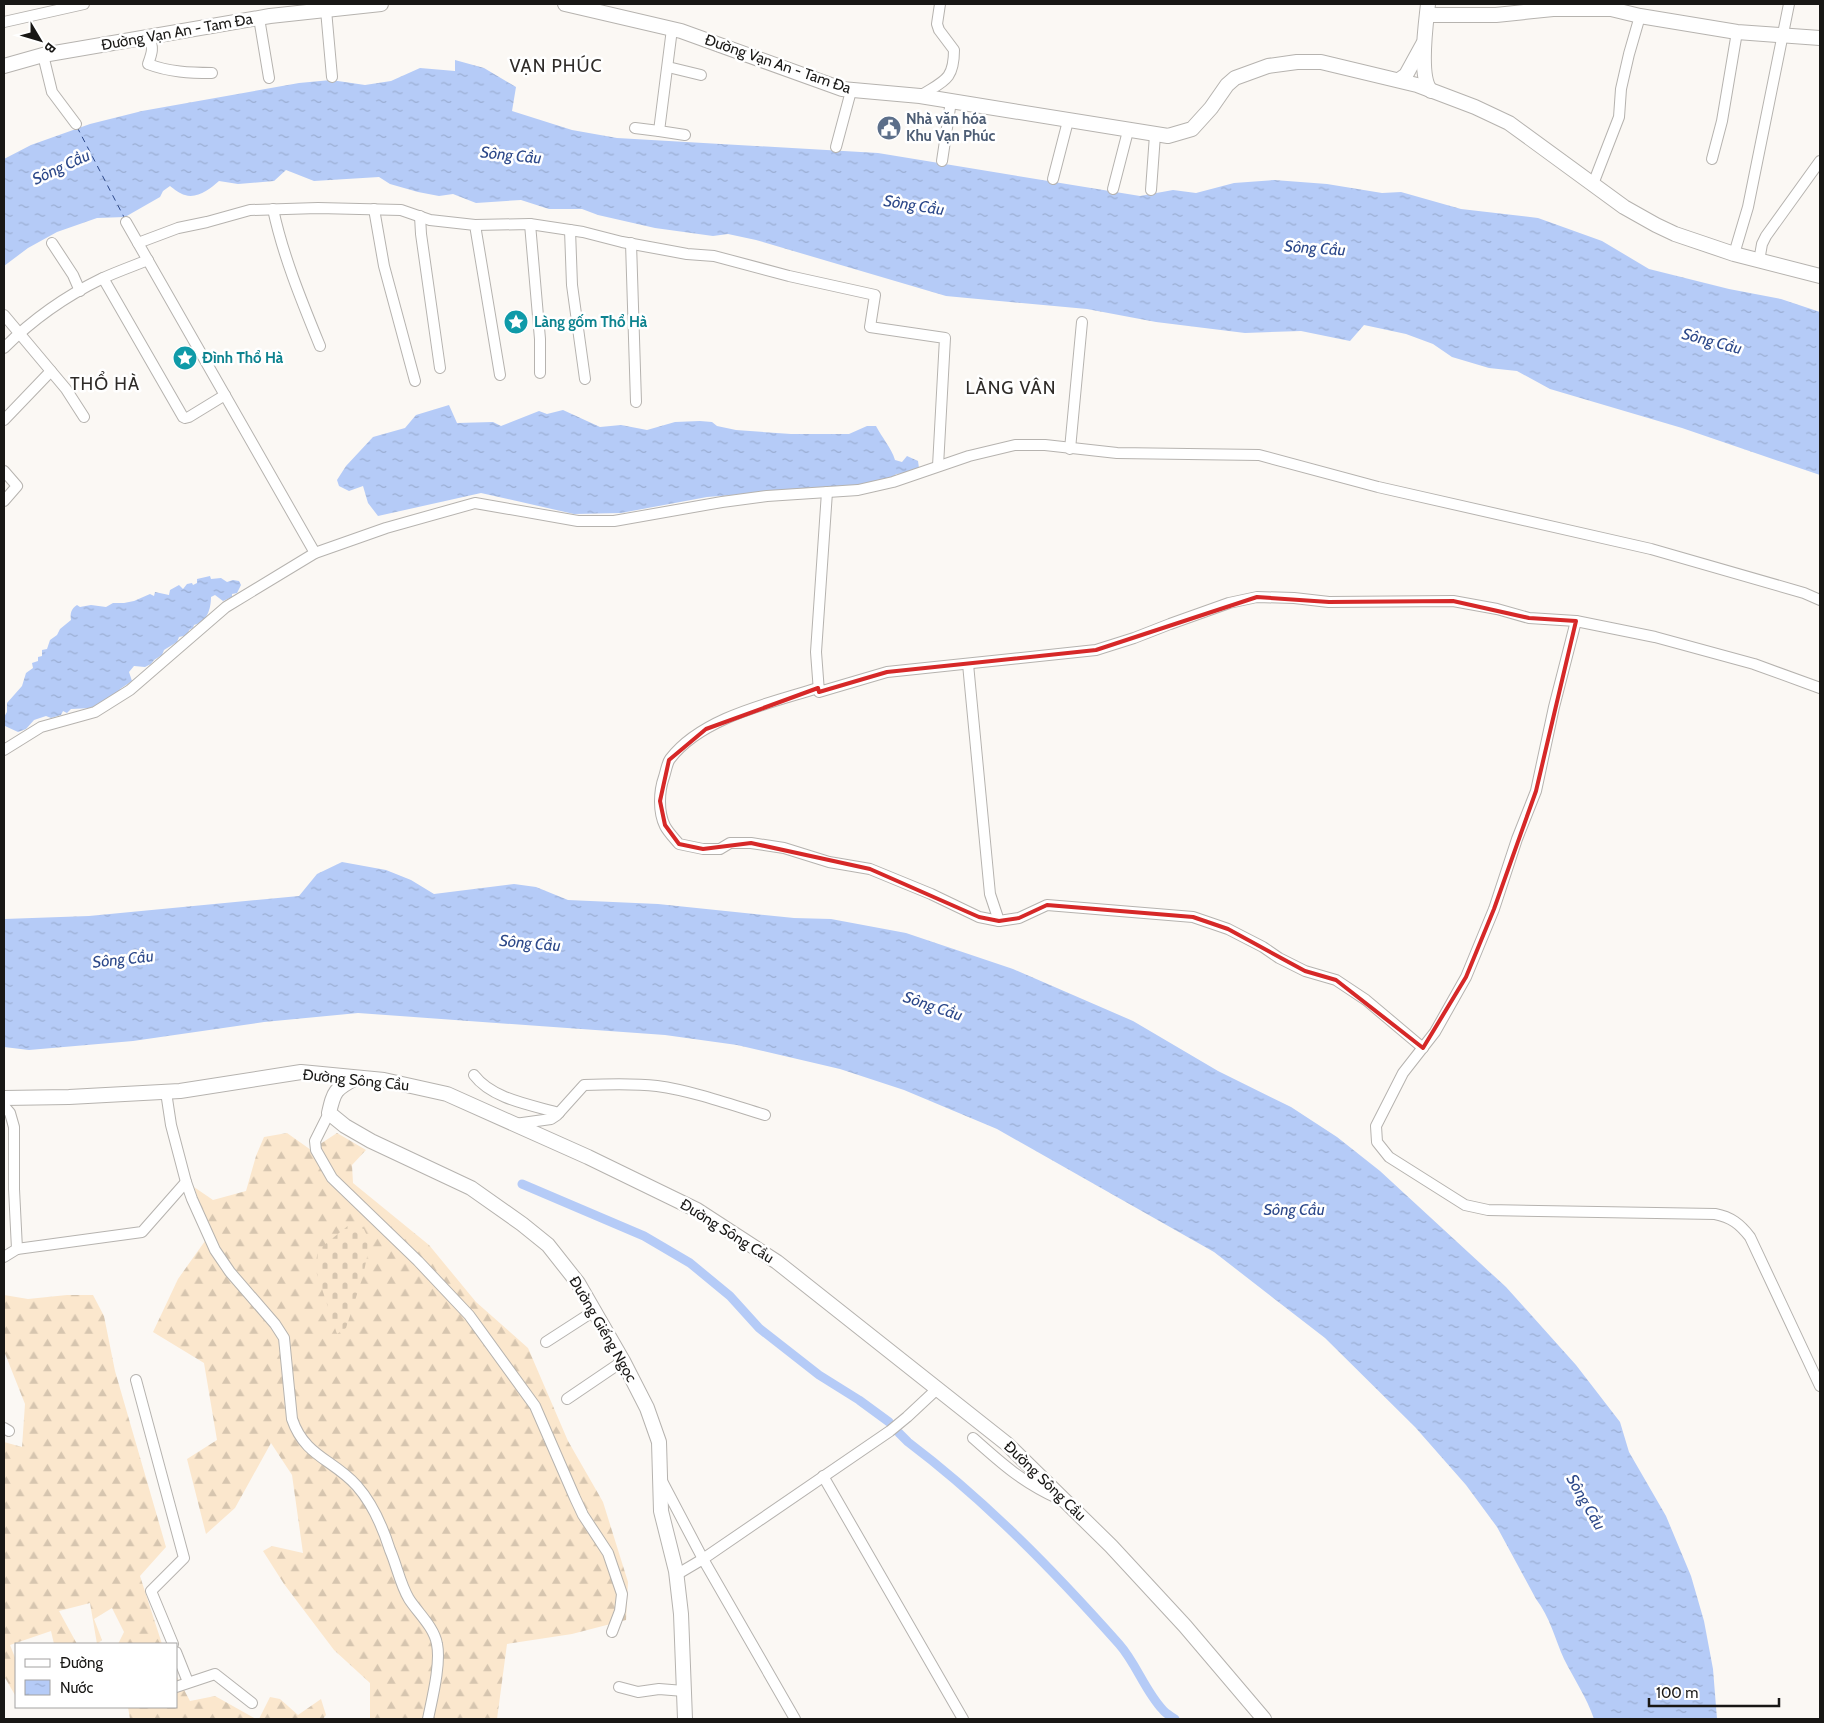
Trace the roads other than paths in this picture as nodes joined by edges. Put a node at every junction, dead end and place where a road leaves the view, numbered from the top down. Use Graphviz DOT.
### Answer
graph roads {
  1 [pos="84,4"];
  2 [pos="381,4"];
  3 [pos="565,4"];
  4 [pos="940,4"];
  5 [pos="1789,4"];
  6 [pos="358,5"];
  7 [pos="334,7"];
  8 [pos="1428,10"];
  9 [pos="1640,16"];
  10 [pos="259,18"];
  11 [pos="4,22"];
  12 [pos="672,29"];
  13 [pos="1737,32"];
  14 [pos="1783,36"];
  15 [pos="149,37"];
  16 [pos="1820,38"];
  17 [pos="1425,39"];
  18 [pos="43,55"];
  19 [pos="4,66"];
  20 [pos="668,67"];
  21 [pos="212,72"];
  22 [pos="701,75"];
  23 [pos="332,77"];
  24 [pos="268,78"];
  25 [pos="1399,80"];
  26 [pos="851,91"];
  27 [pos="1431,91"];
  28 [pos="920,96"];
  29 [pos="951,101"];
  30 [pos="1068,121"];
  31 [pos="76,124"];
  32 [pos="635,128"];
  33 [pos="659,131"];
  34 [pos="1128,131"];
  35 [pos="685,135"];
  36 [pos="1156,135"];
  37 [pos="836,147"];
  38 [pos="1712,159"];
  39 [pos="942,161"];
  40 [pos="1820,161"];
  41 [pos="1053,179"];
  42 [pos="1593,184"];
  43 [pos="1113,189"];
  44 [pos="1151,190"];
  45 [pos="273,209"];
  46 [pos="374,209"];
  47 [pos="420,216"];
  48 [pos="126,222"];
  49 [pos="475,224"];
  50 [pos="530,224"];
  51 [pos="570,230"];
  52 [pos="52,243"];
  53 [pos="138,243"];
  54 [pos="631,243"];
  55 [pos="1734,254"];
  56 [pos="148,260"];
  57 [pos="1760,261"];
  58 [pos="1820,276"];
  59 [pos="104,278"];
  60 [pos="80,291"];
  61 [pos="4,315"];
  62 [pos="1082,322"];
  63 [pos="19,332"];
  64 [pos="320,346"];
  65 [pos="4,348"];
  66 [pos="440,368"];
  67 [pos="51,371"];
  68 [pos="540,373"];
  69 [pos="500,375"];
  70 [pos="586,379"];
  71 [pos="415,381"];
  72 [pos="226,395"];
  73 [pos="636,402"];
  74 [pos="84,417"];
  75 [pos="4,420"];
  76 [pos="1070,449"];
  77 [pos="938,466"];
  78 [pos="4,471"];
  79 [pos="827,492"];
  80 [pos="4,501"];
  81 [pos="315,553"];
  82 [pos="1820,600"];
  83 [pos="1576,621"];
  84 [pos="968,664"];
  85 [pos="818,688"];
  86 [pos="1820,688"];
  87 [pos="4,750"];
  88 [pos="999,921"];
  89 [pos="1423,1048"];
  90 [pos="474,1075"];
  91 [pos="356,1078"];
  92 [pos="166,1092"];
  93 [pos="4,1098"];
  94 [pos="4,1106"];
  95 [pos="329,1113"];
  96 [pos="559,1113"];
  97 [pos="765,1115"];
  98 [pos="515,1124"];
  99 [pos="186,1182"];
  100 [pos="17,1249"];
  101 [pos="4,1257"];
  102 [pos="594,1311"];
  103 [pos="546,1342"];
  104 [pos="624,1361"];
  105 [pos="136,1380"];
  106 [pos="1820,1386"];
  107 [pos="937,1388"];
  108 [pos="567,1399"];
  109 [pos="973,1438"];
  110 [pos="823,1476"];
  111 [pos="660,1478"];
  112 [pos="1069,1503"];
  113 [pos="704,1559"];
  114 [pos="676,1575"];
  115 [pos="612,1632"];
  116 [pos="173,1643"];
  117 [pos="178,1657"];
  118 [pos="188,1682"];
  119 [pos="178,1686"];
  120 [pos="619,1687"];
  121 [pos="684,1691"];
  122 [pos="252,1703"];
  123 [pos="428,1719"];
  124 [pos="685,1719"];
  125 [pos="795,1719"];
  126 [pos="963,1719"];
  127 [pos="1264,1719"];
  1 -- 11 [label="street"];
  2 -- 6 [label="main road, Đường Vạn An - Tam Đa"];
  3 -- 12 [label="main road, Đường Vạn An - Tam Đa"];
  4 -- 28 [label="street"];
  5 -- 14 [label="street"];
  6 -- 7 [label="main road, Đường Vạn An - Tam Đa"];
  7 -- 10 [label="main road, Đường Vạn An - Tam Đa"];
  7 -- 23 [label="street"];
  8 -- 9 [label="main road"];
  8 -- 17 [label="main road"];
  9 -- 13 [label="main road"];
  9 -- 42 [label="street"];
  10 -- 15 [label="main road, Đường Vạn An - Tam Đa"];
  10 -- 24 [label="street"];
  12 -- 20 [label="street"];
  12 -- 26 [label="main road, Đường Vạn An - Tam Đa"];
  13 -- 14 [label="main road"];
  13 -- 38 [label="street"];
  14 -- 16 [label="main road"];
  14 -- 55 [label="street"];
  15 -- 18 [label="main road, Đường Vạn An - Tam Đa"];
  15 -- 21 [label="street"];
  17 -- 25 [label="main road"];
  17 -- 27 [label="main road"];
  18 -- 19 [label="main road, Đường Vạn An - Tam Đa"];
  18 -- 31 [label="street"];
  20 -- 22 [label="street"];
  20 -- 33 [label="street"];
  25 -- 27 [label="main road, Đường Vạn An - Tam Đa"];
  25 -- 36 [label="main road, Đường Vạn An - Tam Đa"];
  26 -- 28 [label="main road, Đường Vạn An - Tam Đa"];
  26 -- 37 [label="street"];
  27 -- 42 [label="main road, Đường Vạn An - Tam Đa"];
  28 -- 29 [label="main road, Đường Vạn An - Tam Đa"];
  29 -- 30 [label="main road, Đường Vạn An - Tam Đa"];
  29 -- 39 [label="street"];
  30 -- 34 [label="main road, Đường Vạn An - Tam Đa"];
  30 -- 41 [label="street"];
  32 -- 33 [label="street"];
  33 -- 35 [label="street"];
  34 -- 36 [label="main road, Đường Vạn An - Tam Đa"];
  34 -- 43 [label="street"];
  36 -- 44 [label="street"];
  40 -- 57 [label="street"];
  42 -- 55 [label="main road, Đường Vạn An - Tam Đa"];
  45 -- 46 [label="street"];
  45 -- 53 [label="street"];
  45 -- 64 [label="street"];
  46 -- 47 [label="street"];
  46 -- 71 [label="street"];
  47 -- 49 [label="street"];
  47 -- 66 [label="street"];
  48 -- 53 [label="street"];
  49 -- 50 [label="street"];
  49 -- 69 [label="street"];
  50 -- 51 [label="street"];
  50 -- 68 [label="street"];
  51 -- 54 [label="street"];
  51 -- 70 [label="street"];
  52 -- 60 [label="street"];
  53 -- 56 [label="street"];
  54 -- 73 [label="street"];
  54 -- 77 [label="street"];
  55 -- 57 [label="main road, Đường Vạn An - Tam Đa"];
  56 -- 59 [label="street"];
  56 -- 72 [label="street"];
  57 -- 58 [label="main road, Đường Vạn An - Tam Đa"];
  59 -- 60 [label="street"];
  59 -- 72 [label="street"];
  60 -- 63 [label="street"];
  61 -- 63 [label="street"];
  62 -- 76 [label="street"];
  63 -- 65 [label="street"];
  63 -- 67 [label="street"];
  67 -- 74 [label="street"];
  67 -- 75 [label="street"];
  72 -- 81 [label="street"];
  76 -- 77 [label="street"];
  76 -- 82 [label="street"];
  77 -- 79 [label="street"];
  78 -- 80 [label="street"];
  79 -- 81 [label="street"];
  79 -- 85 [label="street"];
  81 -- 87 [label="street"];
  83 -- 84 [label="street"];
  83 -- 86 [label="street"];
  83 -- 89 [label="street"];
  84 -- 85 [label="street"];
  84 -- 88 [label="street"];
  85 -- 88 [label="street"];
  88 -- 89 [label="street"];
  89 -- 106 [label="street"];
  90 -- 96 [label="street"];
  91 -- 92 [label="main road, Đường Sông Cầu"];
  91 -- 95 [label="main road"];
  91 -- 98 [label="main road, Đường Sông Cầu"];
  92 -- 93 [label="main road, Đường Sông Cầu"];
  92 -- 99 [label="street"];
  94 -- 100 [label="street"];
  95 -- 102 [label="main road, Đường Giếng Ngọc"];
  95 -- 115 [label="street"];
  96 -- 97 [label="street"];
  96 -- 98 [label="street"];
  98 -- 107 [label="main road, Đường Sông Cầu"];
  99 -- 100 [label="street"];
  99 -- 123 [label="street"];
  100 -- 101 [label="street"];
  102 -- 103 [label="street"];
  102 -- 104 [label="main road, Đường Giếng Ngọc"];
  104 -- 108 [label="street"];
  104 -- 111 [label="main road, Đường Giếng Ngọc"];
  105 -- 116 [label="street"];
  107 -- 110 [label="street"];
  107 -- 112 [label="main road, Đường Sông Cầu"];
  109 -- 112 [label="street"];
  110 -- 113 [label="street"];
  110 -- 126 [label="street"];
  111 -- 113 [label="street"];
  111 -- 114 [label="main road, Đường Giếng Ngọc"];
  112 -- 127 [label="main road, Đường Sông Cầu"];
  113 -- 114 [label="street"];
  113 -- 125 [label="street"];
  114 -- 121 [label="main road, Đường Giếng Ngọc"];
  117 -- 118 [label="street"];
  118 -- 119 [label="street"];
  118 -- 122 [label="street"];
  120 -- 121 [label="street"];
  121 -- 124 [label="main road, Đường Giếng Ngọc"];
}
